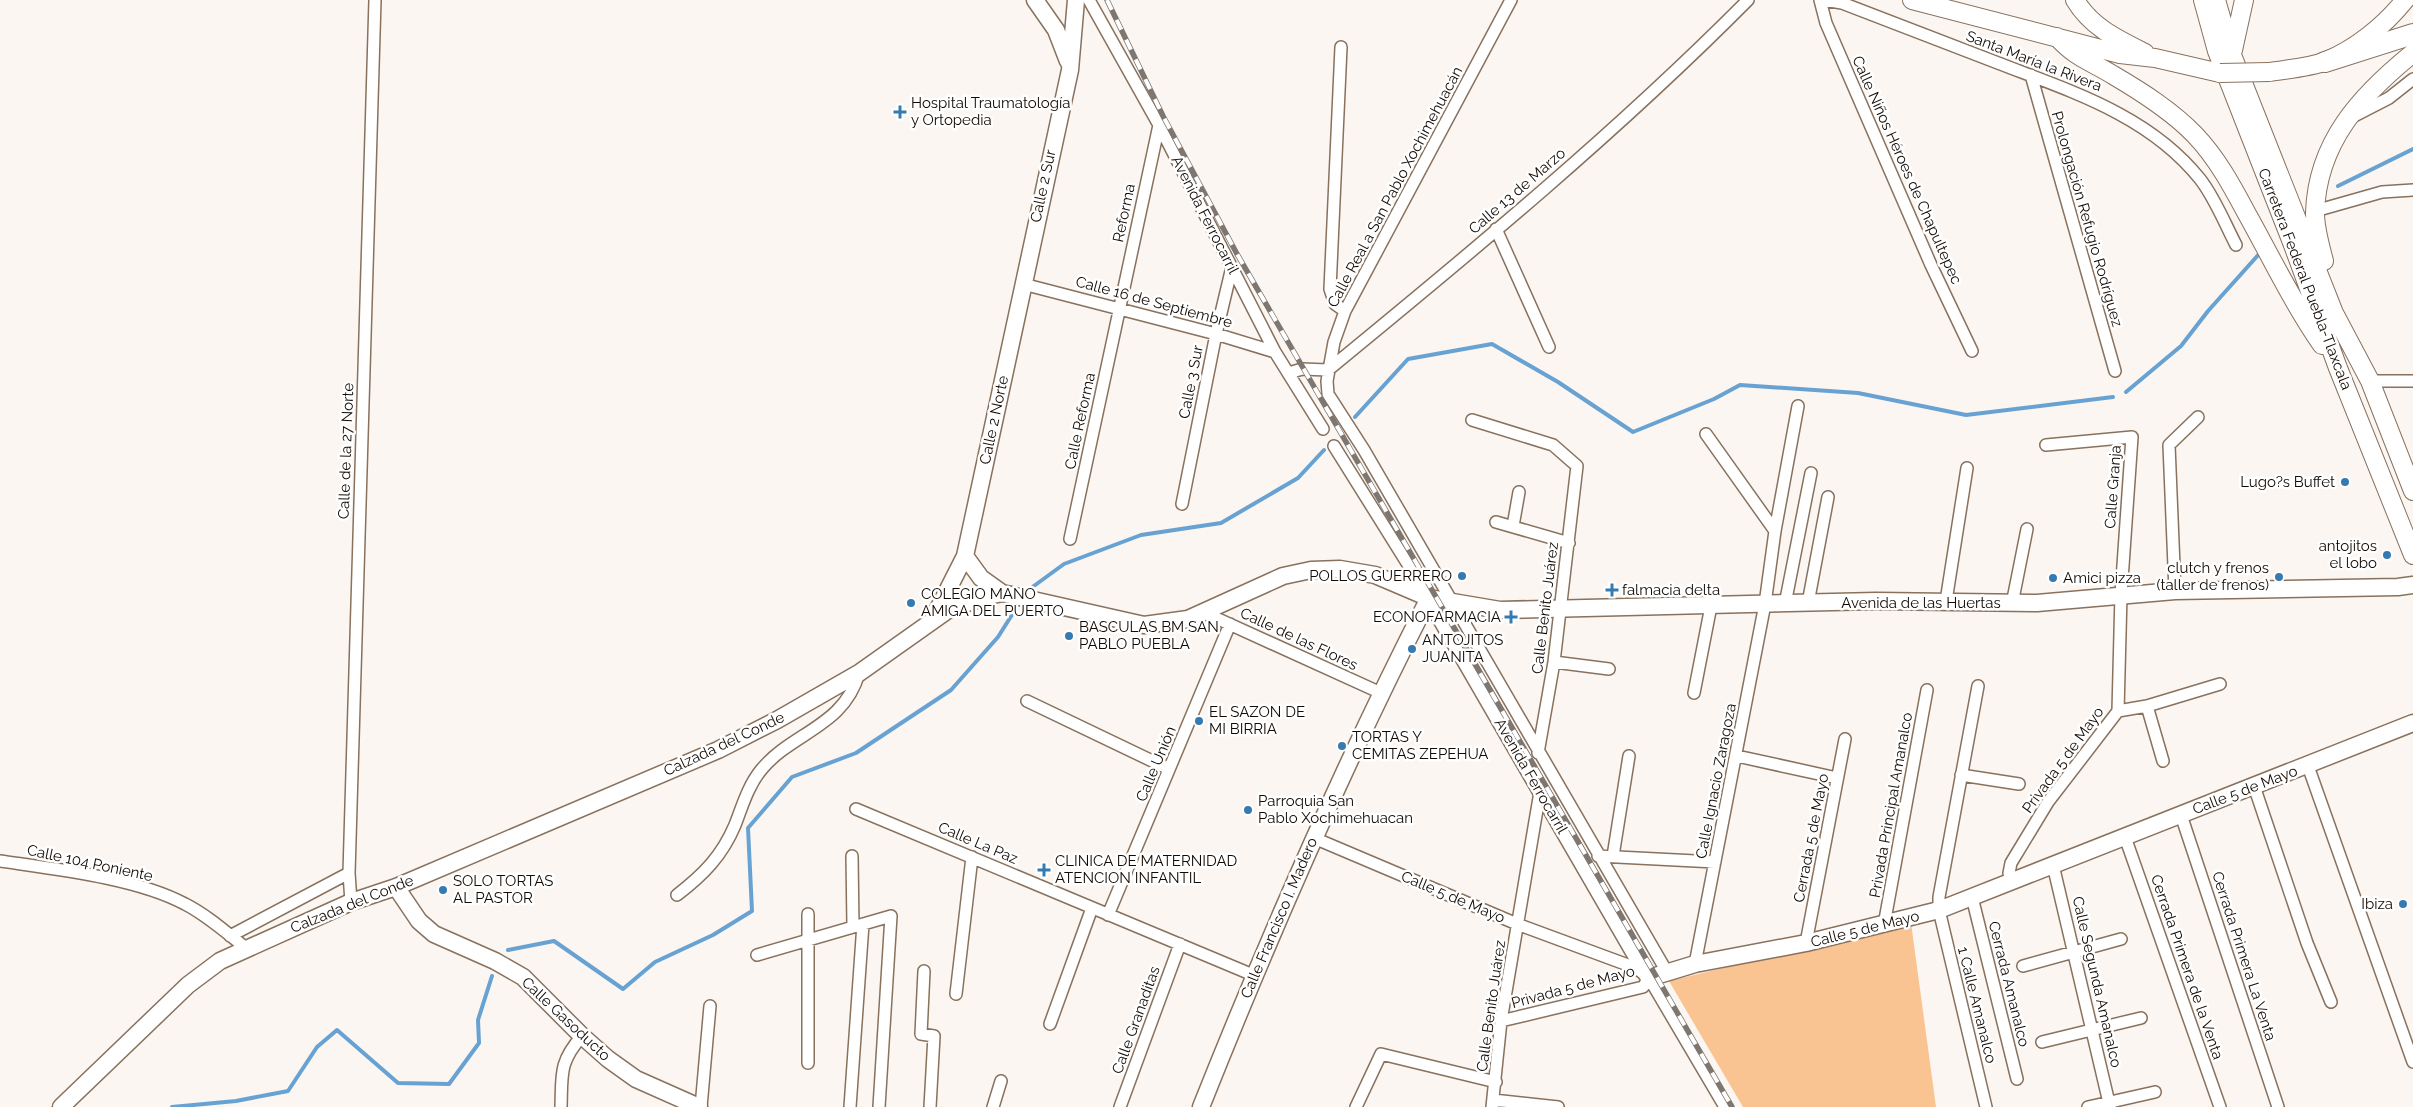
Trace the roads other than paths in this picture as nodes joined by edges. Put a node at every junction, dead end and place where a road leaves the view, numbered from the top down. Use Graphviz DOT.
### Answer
graph roads {
  1 [pos="375,0"];
  2 [pos="1035,0"];
  3 [pos="1076,0"];
  4 [pos="1089,0"];
  5 [pos="1511,0"];
  6 [pos="1748,0"];
  7 [pos="1820,0"];
  8 [pos="1824,0"];
  9 [pos="1912,0"];
  10 [pos="1948,0"];
  11 [pos="2075,0"];
  12 [pos="2203,0"];
  13 [pos="2216,0"];
  14 [pos="2244,0"];
  15 [pos="2405,0"];
  16 [pos="1842,1"];
  17 [pos="1970,15"];
  18 [pos="2413,34"];
  19 [pos="2057,37"];
  20 [pos="1341,47"];
  21 [pos="2413,53"];
  22 [pos="2232,55"];
  23 [pos="2155,58"];
  24 [pos="2325,62"];
  25 [pos="1070,70"];
  26 [pos="2031,76"];
  27 [pos="2413,79"];
  28 [pos="2348,118"];
  29 [pos="1159,125"];
  30 [pos="2413,190"];
  31 [pos="2315,211"];
  32 [pos="1496,229"];
  33 [pos="2236,245"];
  34 [pos="1232,267"];
  35 [pos="1023,284"];
  36 [pos="1120,308"];
  37 [pos="1345,311"];
  38 [pos="2334,313"];
  39 [pos="1216,334"];
  40 [pos="1549,347"];
  41 [pos="1972,351"];
  42 [pos="1275,352"];
  43 [pos="2338,368"];
  44 [pos="1328,370"];
  45 [pos="2115,371"];
  46 [pos="1289,373"];
  47 [pos="2370,380"];
  48 [pos="2413,381"];
  49 [pos="1798,406"];
  50 [pos="2198,417"];
  51 [pos="1472,420"];
  52 [pos="1323,429"];
  53 [pos="1706,434"];
  54 [pos="2046,445"];
  55 [pos="1334,446"];
  56 [pos="1967,468"];
  57 [pos="1811,473"];
  58 [pos="2413,491"];
  59 [pos="1519,492"];
  60 [pos="1828,496"];
  61 [pos="1182,504"];
  62 [pos="1496,522"];
  63 [pos="1513,526"];
  64 [pos="2027,529"];
  65 [pos="1775,531"];
  66 [pos="1070,540"];
  67 [pos="1569,543"];
  68 [pos="2413,555"];
  69 [pos="965,556"];
  70 [pos="2413,585"];
  71 [pos="2175,591"];
  72 [pos="1002,593"];
  73 [pos="2121,594"];
  74 [pos="1429,598"];
  75 [pos="1946,601"];
  76 [pos="1451,602"];
  77 [pos="1808,603"];
  78 [pos="1765,604"];
  79 [pos="1785,604"];
  80 [pos="2012,604"];
  81 [pos="1710,606"];
  82 [pos="1561,608"];
  83 [pos="1205,613"];
  84 [pos="934,617"];
  85 [pos="1230,624"];
  86 [pos="1554,662"];
  87 [pos="1609,670"];
  88 [pos="859,673"];
  89 [pos="2220,684"];
  90 [pos="1978,686"];
  91 [pos="1927,690"];
  92 [pos="1381,693"];
  93 [pos="1694,693"];
  94 [pos="1027,701"];
  95 [pos="2147,706"];
  96 [pos="2118,711"];
  97 [pos="2413,723"];
  98 [pos="1845,739"];
  99 [pos="1538,753"];
  100 [pos="1629,756"];
  101 [pos="1737,756"];
  102 [pos="2162,761"];
  103 [pos="2308,766"];
  104 [pos="1169,769"];
  105 [pos="1961,775"];
  106 [pos="1837,778"];
  107 [pos="2019,784"];
  108 [pos="2254,786"];
  109 [pos="1540,792"];
  110 [pos="856,809"];
  111 [pos="2181,815"];
  112 [pos="2125,837"];
  113 [pos="1314,838"];
  114 [pos="852,856"];
  115 [pos="972,856"];
  116 [pos="1598,856"];
  117 [pos="1613,856"];
  118 [pos="0,860"];
  119 [pos="1715,862"];
  120 [pos="2054,865"];
  121 [pos="349,873"];
  122 [pos="2011,882"];
  123 [pos="396,887"];
  124 [pos="677,895"];
  125 [pos="1972,897"];
  126 [pos="351,902"];
  127 [pos="1092,908"];
  128 [pos="1939,910"];
  129 [pos="808,914"];
  130 [pos="1108,915"];
  131 [pos="1517,924"];
  132 [pos="858,925"];
  133 [pos="1884,925"];
  134 [pos="230,936"];
  135 [pos="2121,939"];
  136 [pos="810,940"];
  137 [pos="1806,943"];
  138 [pos="1180,944"];
  139 [pos="247,949"];
  140 [pos="2074,952"];
  141 [pos="757,955"];
  142 [pos="1695,964"];
  143 [pos="2023,966"];
  144 [pos="924,971"];
  145 [pos="1667,972"];
  146 [pos="1253,975"];
  147 [pos="1649,978"];
  148 [pos="956,994"];
  149 [pos="2331,1002"];
  150 [pos="710,1006"];
  151 [pos="2141,1018"];
  152 [pos="1502,1021"];
  153 [pos="1050,1024"];
  154 [pos="2092,1030"];
  155 [pos="582,1036"];
  156 [pos="2042,1042"];
  157 [pos="2413,1062"];
  158 [pos="808,1063"];
  159 [pos="2017,1079"];
  160 [pos="1001,1081"];
  161 [pos="1496,1082"];
  162 [pos="2155,1092"];
  163 [pos="1493,1104"];
  164 [pos="2110,1105"];
  165 [pos="61,1107"];
  166 [pos="560,1107"];
  167 [pos="700,1107"];
  168 [pos="850,1107"];
  169 [pos="878,1107"];
  170 [pos="930,1107"];
  171 [pos="993,1107"];
  172 [pos="1120,1107"];
  173 [pos="1201,1107"];
  174 [pos="1356,1107"];
  175 [pos="1558,1107"];
  176 [pos="1725,1107"];
  177 [pos="1986,1107"];
  178 [pos="2088,1107"];
  179 [pos="2220,1107"];
  180 [pos="2278,1107"];
  1 -- 121 [label="street, Calle de la 27 Norte"];
  2 -- 25 [label="street"];
  3 -- 25 [label="street, Calle 2 Sur"];
  4 -- 29 [label="street, Avenida Ferrocarril"];
  5 -- 37 [label="street, Calle Real a San Pablo Xochimehuacán"];
  6 -- 32 [label="street, Calle 13 de Marzo"];
  7 -- 41 [label="street, Calle Niños Héroes de Chapultepec"];
  8 -- 16 [label="street, Santa María la Rivera"];
  9 -- 17 [label="main road"];
  10 -- 17 [label="main road"];
  11 -- 23 [label="main road"];
  12 -- 43 [label="main road, Carretera Federal Puebla-Tlaxcala"];
  13 -- 22 [label="main road, Carretera Federal Puebla-Tlaxcala"];
  14 -- 22 [label="main road"];
  15 -- 24 [label="main road"];
  16 -- 26 [label="street, Santa María la Rivera"];
  17 -- 19 [label="main road"];
  18 -- 24 [label="highway"];
  19 -- 23 [label="main road"];
  19 -- 43 [label="main road"];
  20 -- 37 [label="street"];
  21 -- 28 [label="main road"];
  22 -- 38 [label="main road, Carretera Federal Puebla-Tlaxcala"];
  23 -- 24 [label="main road, bridge"];
  25 -- 35 [label="street, Calle 2 Sur"];
  26 -- 33 [label="street, Santa María la Rivera"];
  26 -- 45 [label="street, Prolongación Refugio Rodríguez"];
  27 -- 28 [label="street"];
  28 -- 31 [label="main road"];
  29 -- 34 [label="street, Avenida Ferrocarril"];
  29 -- 36 [label="street, Reforma"];
  30 -- 31 [label="street"];
  31 -- 38 [label="main road"];
  32 -- 40 [label="street"];
  32 -- 44 [label="street, Calle 13 de Marzo"];
  34 -- 39 [label="street, Calle 3 Sur"];
  34 -- 42 [label="street, Avenida Ferrocarril"];
  35 -- 36 [label="street, Calle 16 de Septiembre"];
  35 -- 69 [label="street, Calle 2 Norte"];
  36 -- 39 [label="street, Calle 16 de Septiembre"];
  36 -- 66 [label="street, Calle Reforma"];
  37 -- 44 [label="street, Calle Real a San Pablo Xochimehuacán"];
  38 -- 47 [label="main road, Carretera Federal Puebla-Tlaxcala"];
  39 -- 42 [label="street, Calle 16 de Septiembre"];
  39 -- 61 [label="street, Calle 3 Sur"];
  42 -- 46 [label="street, Avenida Ferrocarril"];
  43 -- 68 [label="main road, Carretera Federal Puebla-Tlaxcala"];
  44 -- 46 [label="street"];
  44 -- 76 [label="street, Calle Real a San Pablo Xochimehuacán"];
  46 -- 52 [label="street, Avenida Ferrocarril"];
  47 -- 48 [label="street"];
  47 -- 58 [label="main road, Carretera Federal Puebla-Tlaxcala"];
  49 -- 65 [label="street, Calle Ignacio Zaragoza"];
  50 -- 71 [label="street"];
  51 -- 67 [label="street, Calle Benito Juárez"];
  53 -- 65 [label="street"];
  54 -- 73 [label="street, Calle Granja"];
  55 -- 74 [label="street, Avenida Ferrocarril"];
  56 -- 75 [label="street"];
  57 -- 79 [label="street"];
  59 -- 63 [label="street"];
  60 -- 77 [label="street"];
  62 -- 63 [label="street"];
  63 -- 67 [label="street"];
  64 -- 80 [label="street"];
  65 -- 78 [label="street, Calle Ignacio Zaragoza"];
  67 -- 82 [label="street, Calle Benito Juárez"];
  69 -- 72 [label="street"];
  69 -- 84 [label="street, Calle 2 Norte"];
  70 -- 71 [label="street, Avenida de las Huertas"];
  71 -- 73 [label="street, Avenida de las Huertas"];
  72 -- 83 [label="street, Calzada del Conde"];
  72 -- 84 [label="street, Calzada del Conde"];
  73 -- 80 [label="street, Avenida de las Huertas"];
  73 -- 96 [label="street"];
  74 -- 76 [label="street, Avenida de las Huertas"];
  74 -- 83 [label="street, Calzada del Conde"];
  74 -- 92 [label="street, Calle Francisco I. Madero"];
  74 -- 109 [label="street, Avenida Ferrocarril"];
  75 -- 77 [label="street, Avenida de las Huertas"];
  75 -- 80 [label="street, Avenida de las Huertas"];
  76 -- 82 [label="street, Avenida de las Huertas"];
  76 -- 99 [label="street, Calle Real a San Pablo Xochimehuacán"];
  77 -- 79 [label="street, Avenida de las Huertas"];
  78 -- 79 [label="street, Avenida de las Huertas"];
  78 -- 81 [label="street, Avenida de las Huertas"];
  78 -- 101 [label="street, Calle Ignacio Zaragoza"];
  81 -- 82 [label="street, Avenida de las Huertas"];
  81 -- 93 [label="street"];
  82 -- 86 [label="street, Calle Benito Juárez"];
  83 -- 85 [label="street, Calle de las Flores"];
  84 -- 88 [label="street, Calzada del Conde"];
  85 -- 92 [label="street, Calle de las Flores"];
  85 -- 104 [label="street, Calle Unión"];
  86 -- 87 [label="street"];
  86 -- 99 [label="street, Calle Benito Juárez"];
  88 -- 123 [label="street, Calzada del Conde"];
  88 -- 124 [label="street"];
  89 -- 95 [label="street"];
  90 -- 105 [label="street, 1 Calle Amanalco"];
  91 -- 133 [label="street, Privada Principal Amanalco"];
  92 -- 113 [label="street, Calle Francisco I. Madero"];
  94 -- 104 [label="street"];
  95 -- 96 [label="street"];
  95 -- 102 [label="street"];
  96 -- 122 [label="street, Privada 5 de Mayo"];
  97 -- 103 [label="street, Calle 5 de Mayo"];
  98 -- 106 [label="street, Cerrada 5 de Mayo"];
  99 -- 116 [label="street, Calle Real a San Pablo Xochimehuacán"];
  100 -- 117 [label="street"];
  101 -- 106 [label="street"];
  101 -- 119 [label="street, Calle Ignacio Zaragoza"];
  103 -- 108 [label="street, Calle 5 de Mayo"];
  103 -- 157 [label="street"];
  104 -- 130 [label="street, Calle Unión"];
  105 -- 107 [label="street"];
  105 -- 128 [label="street, 1 Calle Amanalco"];
  106 -- 137 [label="street, Cerrada 5 de Mayo"];
  108 -- 111 [label="street, Calle 5 de Mayo"];
  108 -- 149 [label="street"];
  109 -- 131 [label="street, Calle Benito Juárez"];
  109 -- 147 [label="street, Avenida Ferrocarril"];
  110 -- 115 [label="street, Calle La Paz"];
  111 -- 112 [label="street, Calle 5 de Mayo"];
  111 -- 180 [label="street, Cerrada Primera La Venta"];
  112 -- 120 [label="street, Calle 5 de Mayo"];
  112 -- 179 [label="street, Cerrada Primera de la Venta"];
  113 -- 131 [label="street, Calle 5 de Mayo"];
  113 -- 146 [label="street, Calle Francisco I. Madero"];
  114 -- 132 [label="street"];
  115 -- 127 [label="street, Calle La Paz"];
  115 -- 148 [label="street"];
  116 -- 117 [label="street"];
  116 -- 145 [label="street, Calle Real a San Pablo Xochimehuacán"];
  117 -- 119 [label="street"];
  118 -- 134 [label="street, Calle 104 Poniente"];
  119 -- 142 [label="street, Calle Ignacio Zaragoza"];
  120 -- 122 [label="street, Calle 5 de Mayo"];
  120 -- 140 [label="street, Calle Segunda Amanalco"];
  121 -- 126 [label="street, Calle de la 27 Norte"];
  121 -- 134 [label="street"];
  122 -- 125 [label="street, Calle 5 de Mayo"];
  123 -- 126 [label="street, Calzada del Conde"];
  123 -- 155 [label="street, Calle Gasoducto"];
  125 -- 128 [label="street, Calle 5 de Mayo"];
  125 -- 159 [label="street, Cerrada Amanalco"];
  126 -- 139 [label="street, Calzada del Conde"];
  127 -- 130 [label="street, Calle La Paz"];
  127 -- 153 [label="street"];
  128 -- 133 [label="street, Calle 5 de Mayo"];
  128 -- 177 [label="street, 1 Calle Amanalco"];
  129 -- 136 [label="street"];
  130 -- 138 [label="street, Calle La Paz"];
  131 -- 147 [label="street, Calle 5 de Mayo"];
  131 -- 152 [label="street, Calle Benito Juárez"];
  132 -- 136 [label="street"];
  132 -- 168 [label="street"];
  132 -- 169 [label="street"];
  133 -- 137 [label="street, Calle 5 de Mayo"];
  134 -- 139 [label="street, Calle 104 Poniente"];
  135 -- 140 [label="street"];
  136 -- 141 [label="street"];
  136 -- 158 [label="street"];
  137 -- 142 [label="street, Calle 5 de Mayo"];
  138 -- 146 [label="street, Calle La Paz"];
  138 -- 172 [label="street, Calle Granaditas"];
  139 -- 165 [label="street, Calzada del Conde"];
  140 -- 143 [label="street"];
  140 -- 154 [label="street, Calle Segunda Amanalco"];
  142 -- 145 [label="street, Calle 5 de Mayo"];
  144 -- 170 [label="street"];
  145 -- 147 [label="street, Calle 5 de Mayo"];
  146 -- 173 [label="street, Calle Francisco I. Madero"];
  147 -- 152 [label="street, Privada 5 de Mayo"];
  147 -- 176 [label="street, Avenida Ferrocarril"];
  150 -- 167 [label="street"];
  151 -- 154 [label="street"];
  152 -- 161 [label="street, Calle Benito Juárez"];
  154 -- 156 [label="street"];
  154 -- 164 [label="street, Calle Segunda Amanalco"];
  155 -- 166 [label="street"];
  155 -- 167 [label="street, Calle Gasoducto"];
  160 -- 171 [label="street"];
  161 -- 163 [label="street, Calle Benito Juárez"];
  161 -- 174 [label="street"];
  162 -- 164 [label="street"];
  163 -- 175 [label="street"];
  164 -- 178 [label="street"];
}
